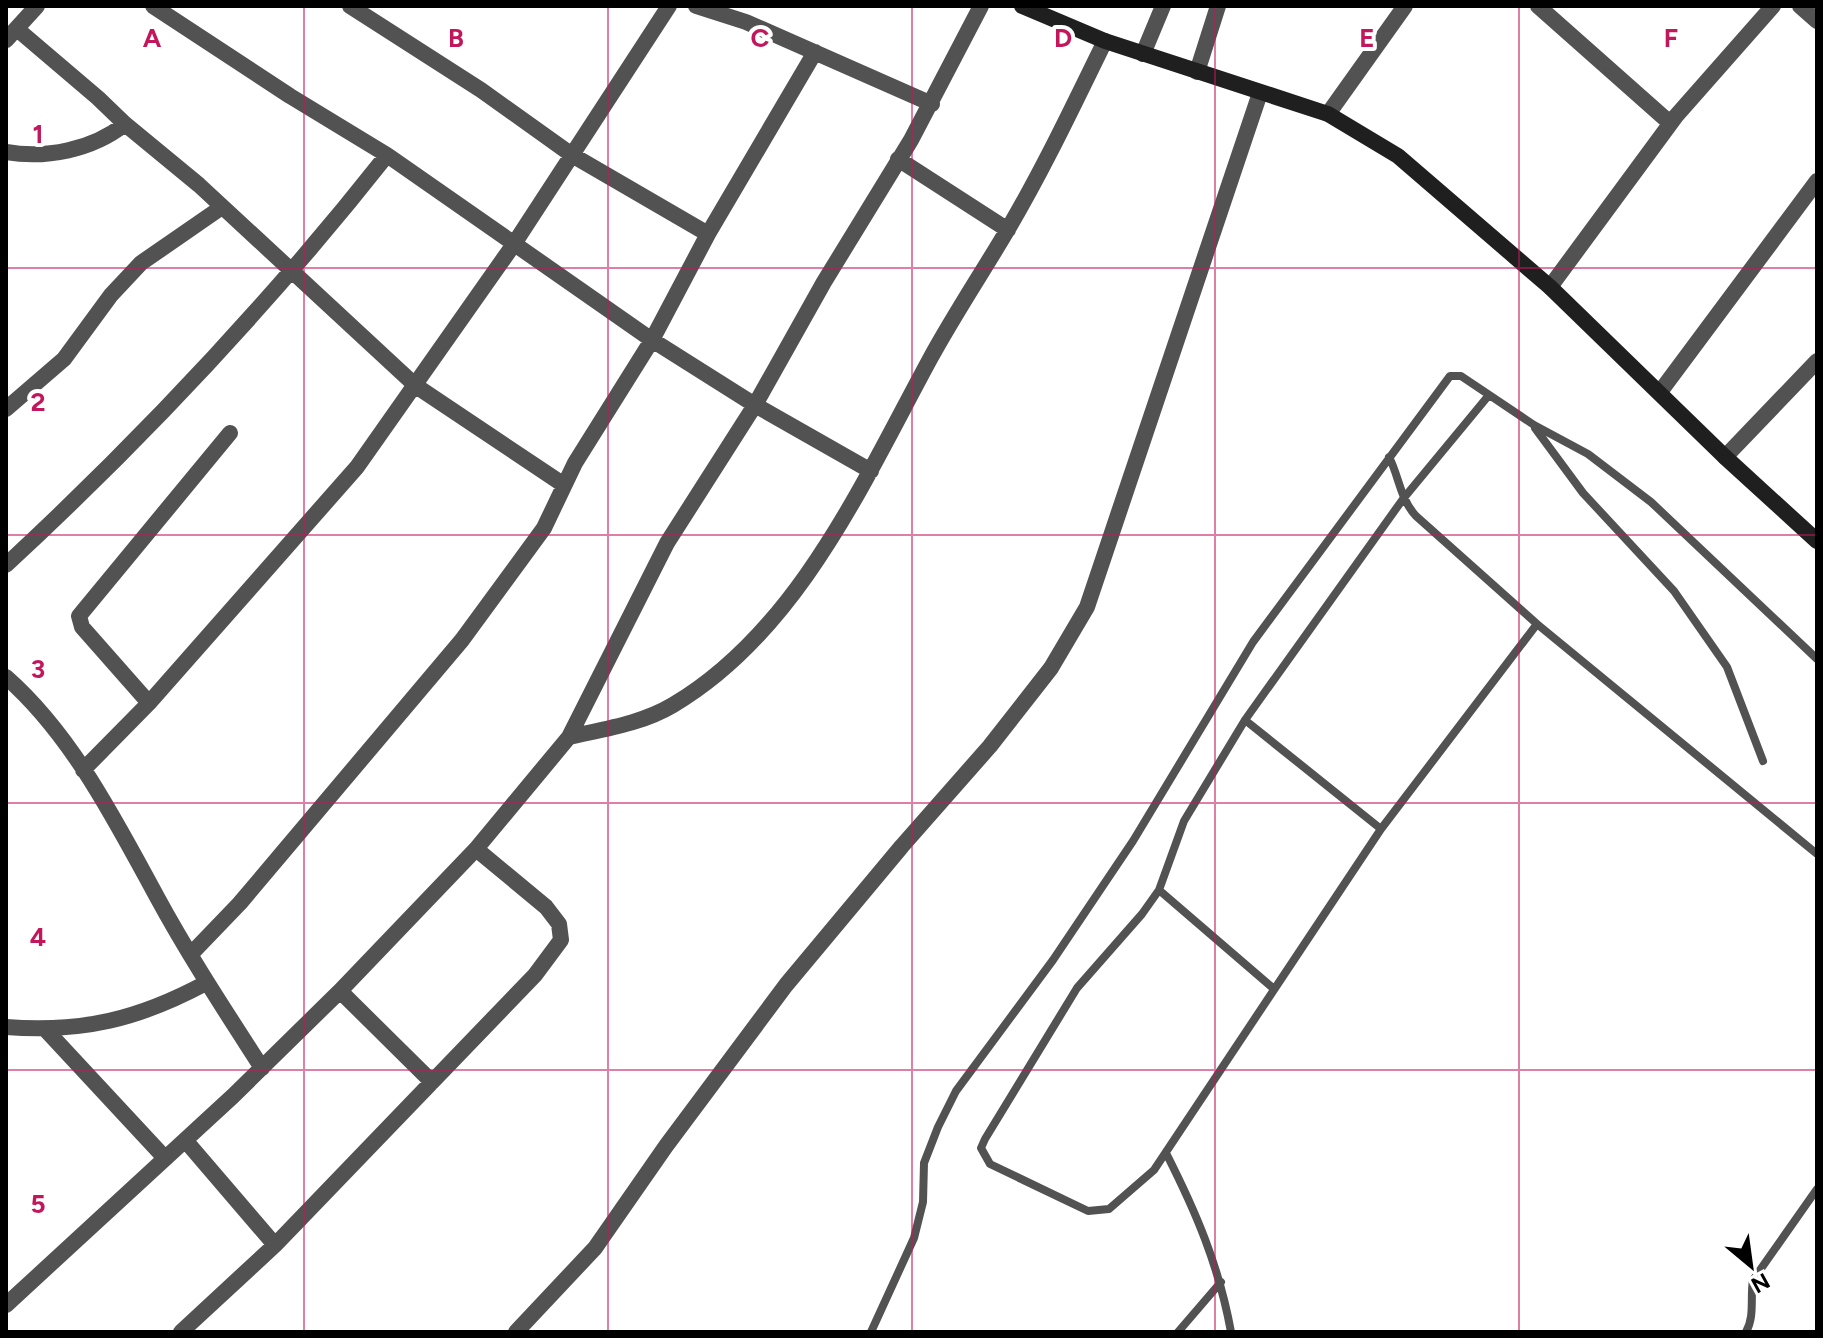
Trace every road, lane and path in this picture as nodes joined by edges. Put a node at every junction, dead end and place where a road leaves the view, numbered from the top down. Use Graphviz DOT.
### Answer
graph roads {
  1 [pos="37,6"];
  2 [pos="153,6"];
  3 [pos="350,6"];
  4 [pos="669,6"];
  5 [pos="696,6"];
  6 [pos="981,6"];
  7 [pos="1022,6"];
  8 [pos="1163,6"];
  9 [pos="1218,6"];
  10 [pos="1405,6"];
  11 [pos="1538,6"];
  12 [pos="1773,6"];
  13 [pos="1800,6"];
  14 [pos="1817,21"];
  15 [pos="12,34"];
  16 [pos="1105,41"];
  17 [pos="815,52"];
  18 [pos="1150,56"];
  19 [pos="1197,72"];
  20 [pos="1260,93"];
  21 [pos="932,104"];
  22 [pos="1328,114"];
  23 [pos="1670,123"];
  24 [pos="125,124"];
  25 [pos="6,152"];
  26 [pos="387,155"];
  27 [pos="572,155"];
  28 [pos="898,159"];
  29 [pos="1817,181"];
  30 [pos="222,207"];
  31 [pos="1008,230"];
  32 [pos="708,234"];
  33 [pos="514,244"];
  34 [pos="292,272"];
  35 [pos="1550,287"];
  36 [pos="652,340"];
  37 [pos="1817,361"];
  38 [pos="416,386"];
  39 [pos="1660,392"];
  40 [pos="1489,395"];
  41 [pos="755,405"];
  42 [pos="6,409"];
  43 [pos="1534,425"];
  44 [pos="230,433"];
  45 [pos="1389,457"];
  46 [pos="1725,457"];
  47 [pos="871,471"];
  48 [pos="564,485"];
  49 [pos="1403,499"];
  50 [pos="1817,541"];
  51 [pos="6,565"];
  52 [pos="1537,624"];
  53 [pos="1817,659"];
  54 [pos="6,677"];
  55 [pos="149,703"];
  56 [pos="1245,720"];
  57 [pos="569,737"];
  58 [pos="1763,761"];
  59 [pos="83,770"];
  60 [pos="1381,829"];
  61 [pos="476,849"];
  62 [pos="1817,854"];
  63 [pos="1159,890"];
  64 [pos="191,954"];
  65 [pos="206,983"];
  66 [pos="1274,989"];
  67 [pos="340,991"];
  68 [pos="6,1027"];
  69 [pos="46,1030"];
  70 [pos="262,1068"];
  71 [pos="432,1082"];
  72 [pos="185,1140"];
  73 [pos="1166,1153"];
  74 [pos="164,1157"];
  75 [pos="1817,1189"];
  76 [pos="275,1245"];
  77 [pos="1221,1282"];
  78 [pos="6,1305"];
  79 [pos="181,1332"];
  80 [pos="516,1332"];
  81 [pos="871,1332"];
  82 [pos="1178,1332"];
  83 [pos="1231,1332"];
  84 [pos="1746,1332"];
  1 -- 15 [label="street"];
  2 -- 26 [label="street"];
  3 -- 27 [label="street"];
  4 -- 27 [label="street"];
  5 -- 17 [label="street"];
  6 -- 21 [label="street"];
  7 -- 16 [label="street"];
  8 -- 18 [label="street"];
  9 -- 19 [label="street"];
  10 -- 22 [label="street"];
  11 -- 23 [label="street"];
  12 -- 23 [label="street"];
  13 -- 14 [label="street"];
  15 -- 24 [label="street"];
  16 -- 18 [label="street"];
  16 -- 31 [label="street"];
  17 -- 21 [label="street"];
  17 -- 32 [label="street"];
  18 -- 19 [label="street"];
  19 -- 20 [label="street"];
  20 -- 22 [label="street"];
  20 -- 80 [label="street"];
  21 -- 28 [label="street"];
  22 -- 35 [label="street"];
  23 -- 35 [label="street"];
  24 -- 25 [label="street"];
  24 -- 30 [label="street"];
  26 -- 33 [label="street"];
  26 -- 34 [label="street"];
  27 -- 32 [label="street"];
  27 -- 33 [label="street"];
  28 -- 31 [label="street"];
  28 -- 41 [label="street"];
  29 -- 39 [label="street"];
  30 -- 34 [label="street"];
  30 -- 42 [label="street"];
  31 -- 47 [label="street"];
  32 -- 36 [label="street"];
  33 -- 36 [label="street"];
  33 -- 38 [label="street"];
  34 -- 38 [label="street"];
  34 -- 51 [label="street"];
  35 -- 39 [label="street"];
  36 -- 41 [label="street"];
  36 -- 48 [label="street"];
  37 -- 46 [label="street"];
  38 -- 48 [label="street"];
  38 -- 55 [label="street"];
  39 -- 46 [label="street"];
  40 -- 43 [label="lane"];
  40 -- 45 [label="lane"];
  40 -- 49 [label="lane"];
  41 -- 47 [label="street"];
  41 -- 57 [label="street"];
  43 -- 53 [label="lane"];
  43 -- 58 [label="lane"];
  44 -- 55 [label="street"];
  45 -- 49 [label="lane"];
  45 -- 81 [label="lane"];
  46 -- 50 [label="street"];
  47 -- 57 [label="street"];
  48 -- 64 [label="street"];
  49 -- 52 [label="lane"];
  49 -- 56 [label="lane"];
  52 -- 60 [label="lane"];
  52 -- 62 [label="lane"];
  54 -- 59 [label="street"];
  55 -- 59 [label="street"];
  56 -- 60 [label="lane"];
  56 -- 63 [label="lane"];
  57 -- 61 [label="street"];
  59 -- 64 [label="street"];
  60 -- 66 [label="lane"];
  61 -- 67 [label="street"];
  61 -- 71 [label="street"];
  63 -- 66 [label="lane"];
  63 -- 73 [label="lane"];
  64 -- 65 [label="street"];
  65 -- 69 [label="street"];
  65 -- 70 [label="street"];
  66 -- 73 [label="lane"];
  67 -- 70 [label="street"];
  67 -- 71 [label="street"];
  68 -- 69 [label="street"];
  69 -- 74 [label="street"];
  70 -- 72 [label="street"];
  71 -- 76 [label="street"];
  72 -- 74 [label="street"];
  72 -- 76 [label="street"];
  73 -- 77 [label="lane"];
  74 -- 78 [label="street"];
  75 -- 84 [label="lane"];
  76 -- 79 [label="street"];
  77 -- 82 [label="lane"];
  77 -- 83 [label="lane"];
}
